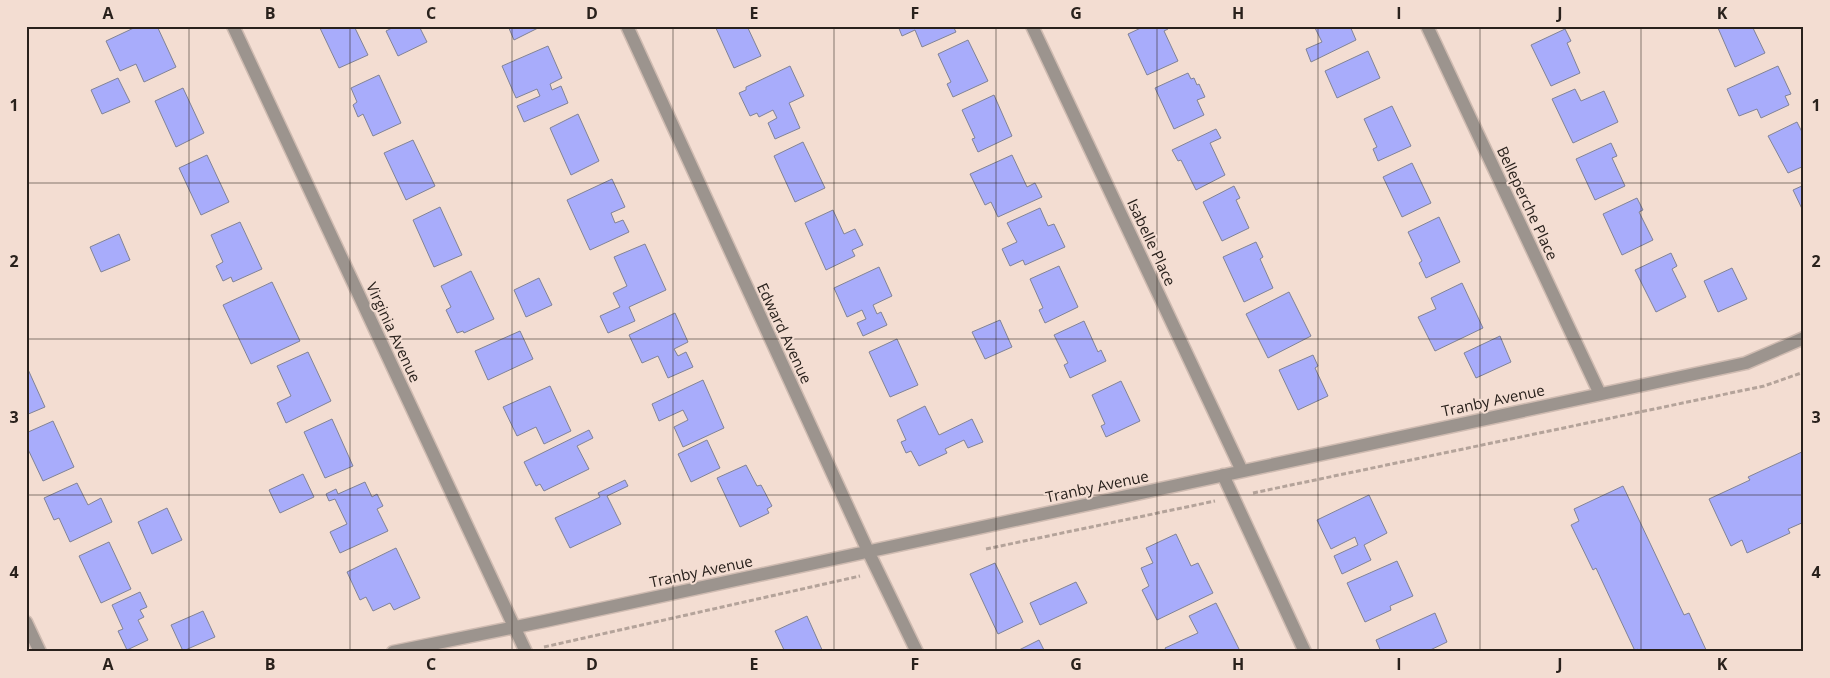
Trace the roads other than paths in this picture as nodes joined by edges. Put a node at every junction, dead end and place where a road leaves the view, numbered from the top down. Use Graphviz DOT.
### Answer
graph roads {
  1 [pos="233,26"];
  2 [pos="627,26"];
  3 [pos="1032,26"];
  4 [pos="1427,26"];
  5 [pos="1804,338"];
  6 [pos="1600,394"];
  7 [pos="1242,471"];
  8 [pos="1222,475"];
  9 [pos="868,552"];
  10 [pos="26,622"];
  11 [pos="516,628"];
  12 [pos="40,652"];
  13 [pos="393,652"];
  14 [pos="526,652"];
  15 [pos="917,652"];
  16 [pos="1305,652"];
  1 -- 11 [label="street, Virginia Avenue"];
  2 -- 9 [label="street, Edward Avenue"];
  3 -- 7 [label="street, Isabelle Place"];
  4 -- 6 [label="street, Belleperche Place"];
  5 -- 6 [label="street, Tranby Avenue"];
  6 -- 7 [label="street, Tranby Avenue"];
  7 -- 8 [label="street, Tranby Avenue"];
  8 -- 9 [label="street, Tranby Avenue"];
  8 -- 16 [label="street"];
  9 -- 11 [label="street, Tranby Avenue"];
  9 -- 15 [label="street, Edward Avenue"];
  10 -- 12 [label="street"];
  11 -- 13 [label="street, Tranby Avenue"];
  11 -- 14 [label="street, Virginia Avenue"];
}
